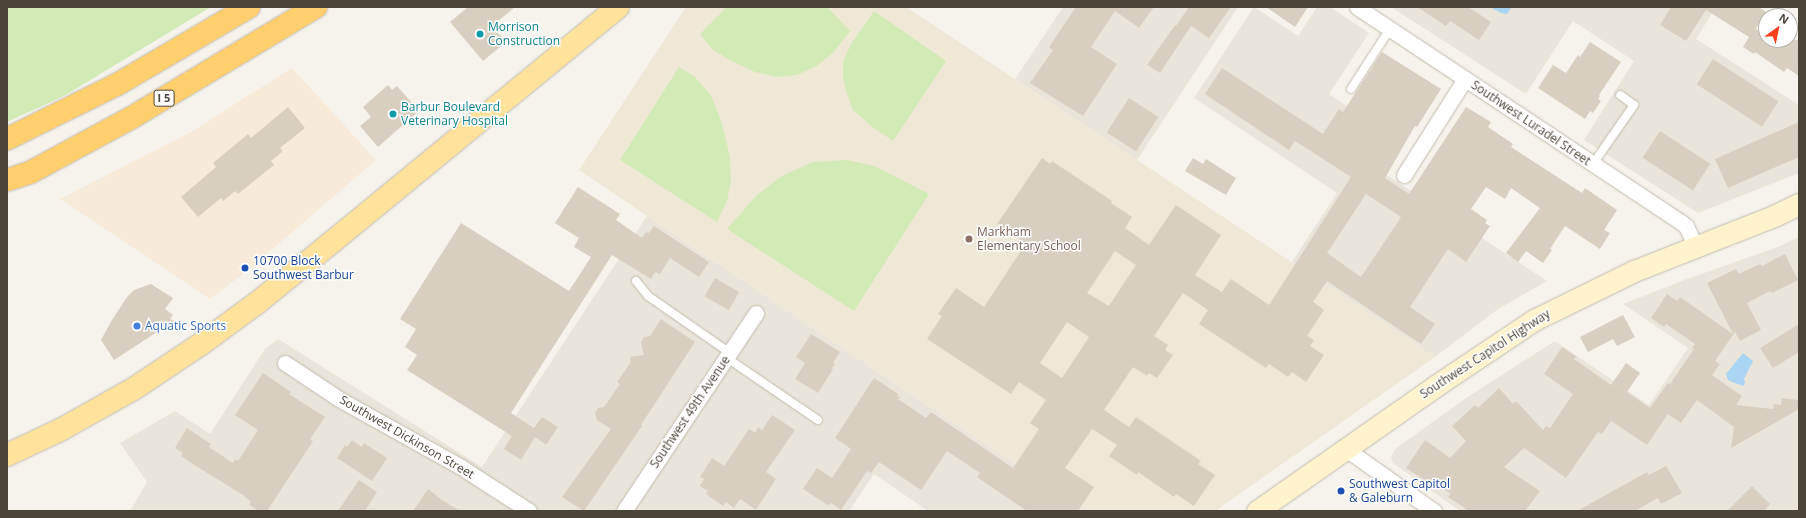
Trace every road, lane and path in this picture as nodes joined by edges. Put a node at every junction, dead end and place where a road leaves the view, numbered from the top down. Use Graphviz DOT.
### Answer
graph roads {
  1 [pos="249,7"];
  2 [pos="316,7"];
  3 [pos="618,7"];
  4 [pos="1361,8"];
  5 [pos="1390,29"];
  6 [pos="1465,79"];
  7 [pos="1351,89"];
  8 [pos="1620,95"];
  9 [pos="7,139"];
  10 [pos="1593,164"];
  11 [pos="1404,175"];
  12 [pos="7,180"];
  13 [pos="1799,204"];
  14 [pos="1696,248"];
  15 [pos="636,282"];
  16 [pos="756,313"];
  17 [pos="728,355"];
  18 [pos="285,363"];
  19 [pos="818,420"];
  20 [pos="1346,449"];
  21 [pos="7,455"];
  22 [pos="529,511"];
  23 [pos="624,511"];
  24 [pos="1257,511"];
  25 [pos="1434,511"];
  1 -- 9 [label="highway"];
  2 -- 12 [label="highway, I 5"];
  3 -- 21 [label="main road"];
  4 -- 5 [label="street, Southwest Luradel Street"];
  5 -- 6 [label="street, Southwest Luradel Street"];
  5 -- 7 [label="lane"];
  6 -- 10 [label="street, Southwest Luradel Street"];
  6 -- 11 [label="street"];
  8 -- 10 [label="lane"];
  10 -- 14 [label="street, Southwest Luradel Street"];
  13 -- 14 [label="main road, Southwest Capitol Highway"];
  14 -- 20 [label="main road, Southwest Capitol Highway"];
  15 -- 17 [label="lane"];
  16 -- 17 [label="street, Southwest 49th Avenue"];
  17 -- 19 [label="lane"];
  17 -- 23 [label="street, Southwest 49th Avenue"];
  18 -- 22 [label="street, Southwest Dickinson Street"];
  20 -- 24 [label="main road, Southwest Capitol Highway"];
  20 -- 25 [label="street"];
}
